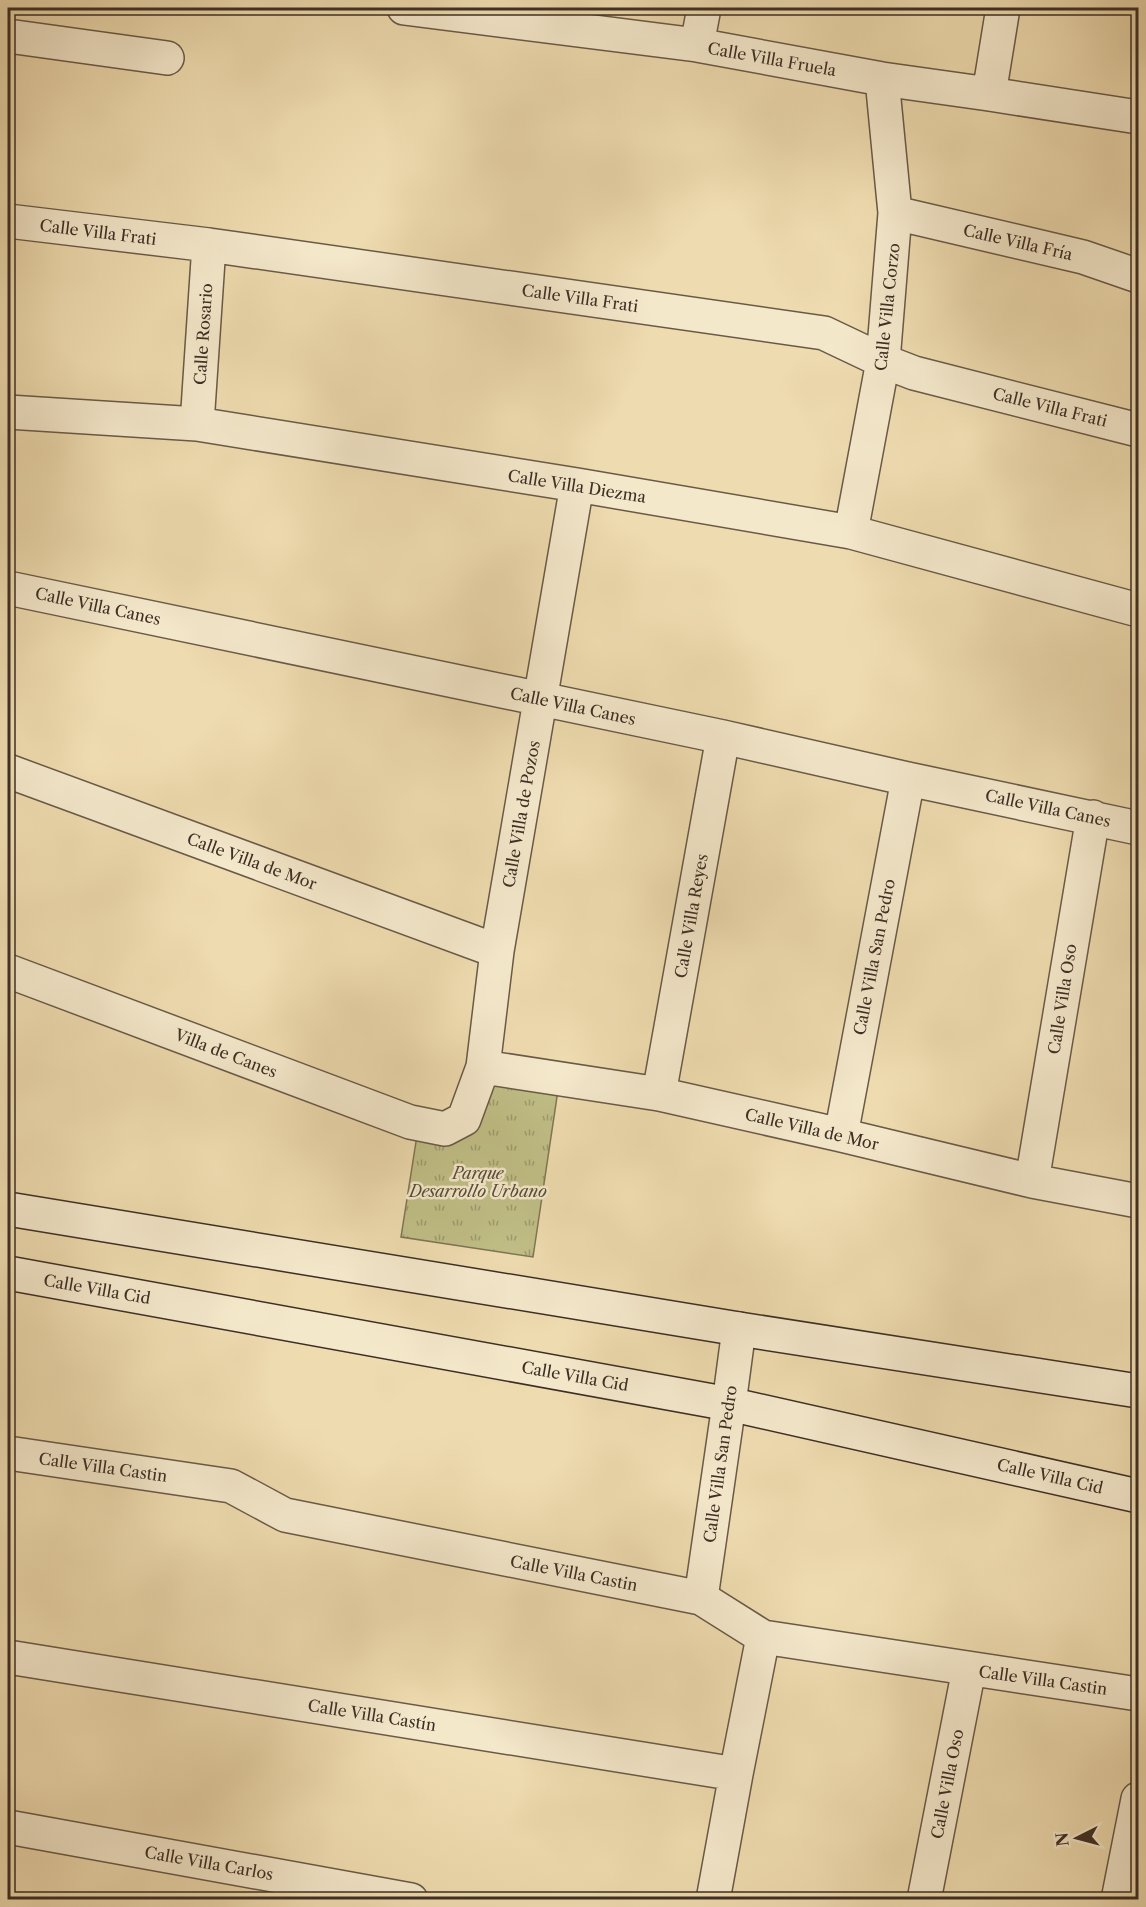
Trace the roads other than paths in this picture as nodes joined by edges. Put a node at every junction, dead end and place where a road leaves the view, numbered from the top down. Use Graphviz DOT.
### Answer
graph roads {
  1 [pos="404,8"];
  2 [pos="704,8"];
  3 [pos="1003,8"];
  4 [pos="8,36"];
  5 [pos="697,45"];
  6 [pos="167,58"];
  7 [pos="882,79"];
  8 [pos="989,94"];
  9 [pos="1138,117"];
  10 [pos="895,213"];
  11 [pos="8,221"];
  12 [pos="209,245"];
  13 [pos="1138,276"];
  14 [pos="883,361"];
  15 [pos="8,412"];
  16 [pos="197,424"];
  17 [pos="1138,430"];
  18 [pos="577,485"];
  19 [pos="850,532"];
  20 [pos="8,588"];
  21 [pos="1138,609"];
  22 [pos="540,699"];
  23 [pos="723,737"];
  24 [pos="8,771"];
  25 [pos="908,779"];
  26 [pos="1093,817"];
  27 [pos="1138,828"];
  28 [pos="497,951"];
  29 [pos="8,971"];
  30 [pos="483,1067"];
  31 [pos="659,1094"];
  32 [pos="445,1129"];
  33 [pos="841,1135"];
  34 [pos="1032,1181"];
  35 [pos="1138,1201"];
  36 [pos="8,1209"];
  37 [pos="8,1272"];
  38 [pos="739,1329"];
  39 [pos="1138,1391"];
  40 [pos="729,1404"];
  41 [pos="8,1453"];
  42 [pos="1138,1496"];
  43 [pos="701,1598"];
  44 [pos="764,1637"];
  45 [pos="8,1657"];
  46 [pos="969,1670"];
  47 [pos="1138,1694"];
  48 [pos="736,1774"];
  49 [pos="1138,1799"];
  50 [pos="8,1827"];
  51 [pos="411,1899"];
  52 [pos="713,1899"];
  53 [pos="924,1899"];
  54 [pos="1118,1899"];
  1 -- 5 [label="street, Calle Villa Fruela"];
  2 -- 5 [label="street"];
  3 -- 8 [label="street"];
  4 -- 6 [label="street"];
  5 -- 7 [label="street, Calle Villa Fruela"];
  7 -- 8 [label="street, Calle Villa Fruela"];
  7 -- 10 [label="street, Calle Villa Corzo"];
  8 -- 9 [label="street, Calle Villa Fruela"];
  10 -- 13 [label="street, Calle Villa Fría"];
  10 -- 14 [label="street, Calle Villa Corzo"];
  11 -- 12 [label="street, Calle Villa Frati"];
  12 -- 14 [label="street, Calle Villa Frati"];
  12 -- 16 [label="street, Calle Rosario"];
  14 -- 17 [label="street, Calle Villa Frati"];
  14 -- 19 [label="street, Calle Villa Corzo"];
  15 -- 16 [label="street, Calle Villa Diezma"];
  16 -- 18 [label="street, Calle Villa Diezma"];
  18 -- 19 [label="street, Calle Villa Diezma"];
  18 -- 22 [label="street, Calle Villa de Pozos"];
  19 -- 21 [label="street, Calle Villa Diezma"];
  20 -- 22 [label="street, Calle Villa Canes"];
  22 -- 23 [label="street, Calle Villa Canes"];
  22 -- 28 [label="street, Calle Villa de Pozos"];
  23 -- 25 [label="street, Calle Villa Canes"];
  23 -- 31 [label="street, Calle Villa Reyes"];
  24 -- 28 [label="street, Calle Villa de Mor"];
  25 -- 26 [label="street, Calle Villa Canes"];
  25 -- 33 [label="street, Calle Villa San Pedro"];
  26 -- 27 [label="street, Calle Villa Canes"];
  26 -- 34 [label="street, Calle Villa Oso"];
  28 -- 30 [label="street, Calle Villa de Pozos"];
  29 -- 32 [label="street, Villa de Canes"];
  30 -- 31 [label="street, Calle Villa de Mor"];
  30 -- 32 [label="street, Calle Villa de Pozos"];
  31 -- 33 [label="street, Calle Villa de Mor"];
  33 -- 34 [label="street, Calle Villa de Mor"];
  34 -- 35 [label="street, Calle Villa de Mor"];
  36 -- 38 [label="street"];
  37 -- 40 [label="street, Calle Villa Cid"];
  38 -- 39 [label="street"];
  38 -- 40 [label="street, Calle Villa San Pedro"];
  40 -- 42 [label="street, Calle Villa Cid"];
  40 -- 43 [label="street, Calle Villa San Pedro"];
  41 -- 43 [label="street, Calle Villa Castin"];
  43 -- 44 [label="street, Calle Villa Castin"];
  44 -- 46 [label="street, Calle Villa Castin"];
  44 -- 48 [label="street"];
  45 -- 48 [label="street, Calle Villa Castín"];
  46 -- 47 [label="street, Calle Villa Castin"];
  46 -- 53 [label="street, Calle Villa Oso"];
  48 -- 52 [label="street"];
  49 -- 54 [label="street"];
  50 -- 51 [label="street, Calle Villa Carlos"];
}
